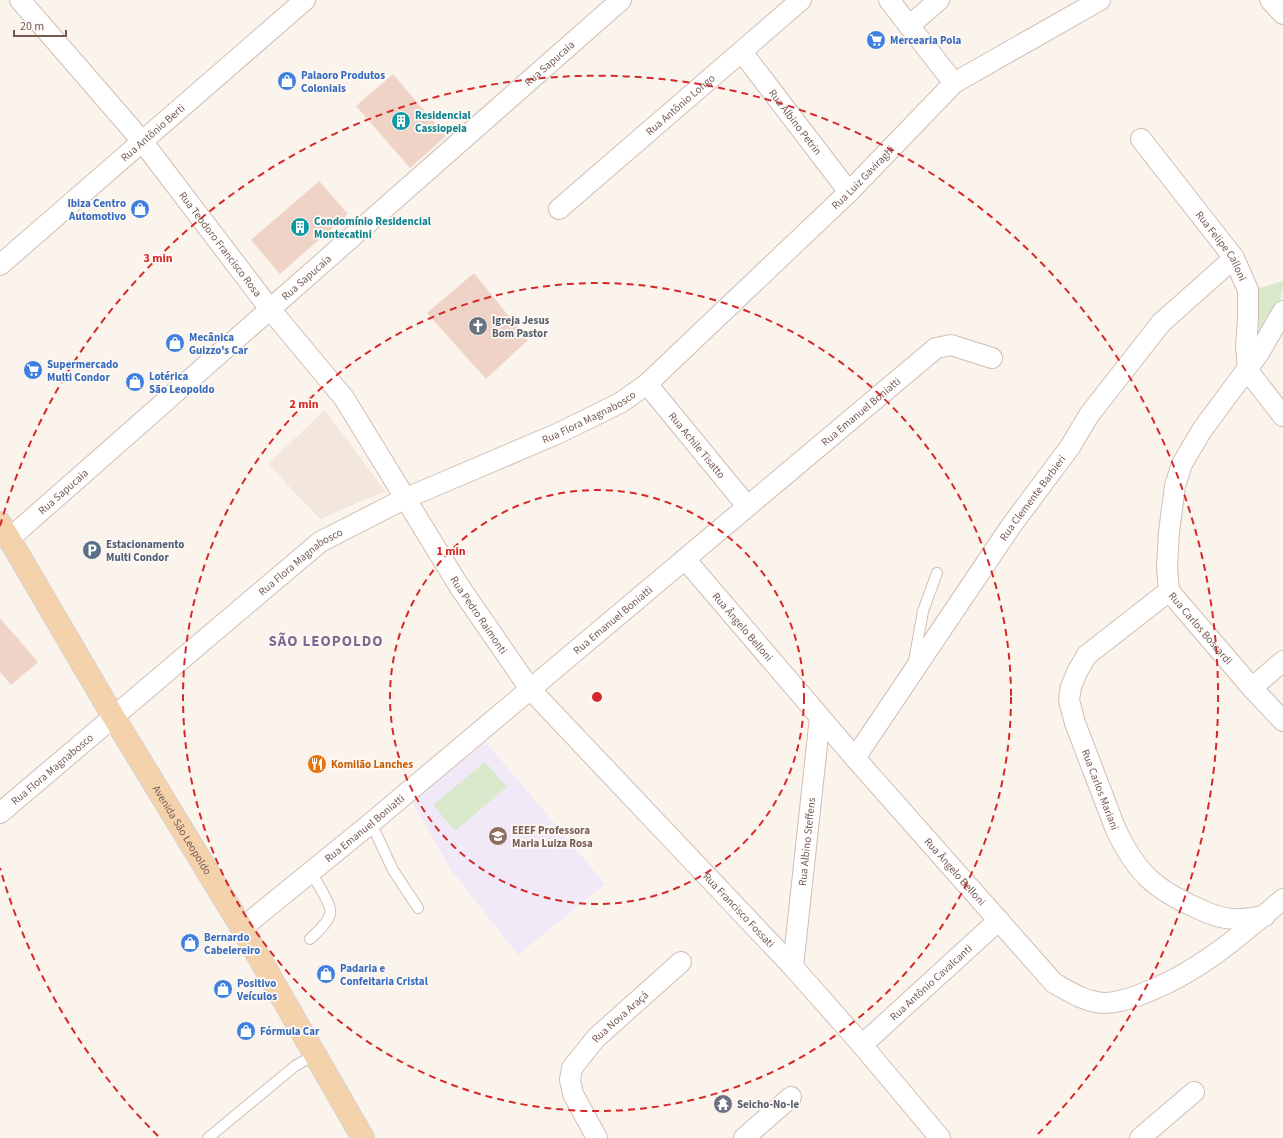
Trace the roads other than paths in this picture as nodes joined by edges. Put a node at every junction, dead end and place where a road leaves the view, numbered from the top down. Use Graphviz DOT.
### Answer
graph roads {
  1 [pos="20,0"];
  2 [pos="305,0"];
  3 [pos="621,0"];
  4 [pos="801,0"];
  5 [pos="889,0"];
  6 [pos="940,0"];
  7 [pos="1100,0"];
  8 [pos="1270,0"];
  9 [pos="1283,14"];
  10 [pos="909,26"];
  11 [pos="742,52"];
  12 [pos="954,83"];
  13 [pos="1141,139"];
  14 [pos="142,140"];
  15 [pos="849,192"];
  16 [pos="559,209"];
  17 [pos="1234,258"];
  18 [pos="0,265"];
  19 [pos="270,309"];
  20 [pos="1283,311"];
  21 [pos="992,358"];
  22 [pos="1248,371"];
  23 [pos="647,384"];
  24 [pos="1283,416"];
  25 [pos="404,499"];
  26 [pos="747,506"];
  27 [pos="5,531"];
  28 [pos="685,559"];
  29 [pos="937,573"];
  30 [pos="1169,591"];
  31 [pos="1283,661"];
  32 [pos="912,671"];
  33 [pos="1252,688"];
  34 [pos="530,689"];
  35 [pos="113,716"];
  36 [pos="820,717"];
  37 [pos="1283,721"];
  38 [pos="856,758"];
  39 [pos="0,813"];
  40 [pos="371,823"];
  41 [pos="310,872"];
  42 [pos="1283,899"];
  43 [pos="418,908"];
  44 [pos="1283,914"];
  45 [pos="1263,916"];
  46 [pos="999,920"];
  47 [pos="242,928"];
  48 [pos="310,939"];
  49 [pos="681,962"];
  50 [pos="792,967"];
  51 [pos="862,1045"];
  52 [pos="314,1055"];
  53 [pos="1194,1092"];
  54 [pos="791,1097"];
  55 [pos="208,1138"];
  56 [pos="363,1138"];
  57 [pos="597,1138"];
  58 [pos="744,1138"];
  59 [pos="940,1138"];
  60 [pos="1140,1138"];
  1 -- 14 [label="street, Rua Teodoro Francisco Rosa"];
  2 -- 14 [label="street, Rua Antônio Berti"];
  3 -- 19 [label="street, Rua Sapucaia"];
  4 -- 11 [label="street, Rua Antônio Longo"];
  5 -- 10 [label="street"];
  6 -- 10 [label="street"];
  7 -- 12 [label="street, Rua Luiz Gaviraghi"];
  8 -- 9 [label="street"];
  10 -- 12 [label="street"];
  11 -- 15 [label="street, Rua Albino Petrin"];
  11 -- 16 [label="street, Rua Antônio Longo"];
  12 -- 15 [label="street, Rua Luiz Gaviraghi"];
  13 -- 17 [label="street, Rua Felipe Calloni"];
  14 -- 18 [label="street, Rua Antônio Berti"];
  14 -- 19 [label="street, Rua Teodoro Francisco Rosa"];
  15 -- 23 [label="street, Rua Luiz Gaviraghi"];
  17 -- 22 [label="street, Rua Felipe Calloni"];
  17 -- 32 [label="street, Rua Clemente Barbieri"];
  19 -- 25 [label="street, Rua Teodoro Francisco Rosa"];
  19 -- 27 [label="street, Rua Sapucaia"];
  20 -- 22 [label="street, Rua Carlos Boscardi"];
  21 -- 26 [label="street, Rua Emanuel Boniatti"];
  22 -- 24 [label="street"];
  22 -- 30 [label="street, Rua Carlos Boscardi"];
  23 -- 25 [label="street, Rua Flora Magnabosco"];
  23 -- 26 [label="street, Rua Achile Tisatto"];
  25 -- 34 [label="street, Rua Pedro Raimonti"];
  25 -- 35 [label="street, Rua Flora Magnabosco"];
  26 -- 28 [label="street, Rua Emanuel Boniatti"];
  27 -- 35 [label="main road, Avenida São Leopoldo"];
  28 -- 34 [label="street, Rua Emanuel Boniatti"];
  28 -- 36 [label="street, Rua Ângelo Belloni"];
  29 -- 32 [label="lane"];
  30 -- 33 [label="street, Rua Carlos Boscardi"];
  30 -- 45 [label="street, Rua Carlos Mariani"];
  31 -- 33 [label="street"];
  32 -- 38 [label="street, Rua Clemente Barbieri"];
  33 -- 37 [label="street, Rua Carlos Boscardi"];
  34 -- 40 [label="street, Rua Emanuel Boniatti"];
  34 -- 50 [label="street, Rua Francisco Fossati"];
  35 -- 39 [label="street, Rua Flora Magnabosco"];
  35 -- 47 [label="main road, Avenida São Leopoldo"];
  36 -- 38 [label="street, Rua Ângelo Belloni"];
  36 -- 50 [label="street, Rua Albino Steffens"];
  38 -- 46 [label="street, Rua Ângelo Belloni"];
  40 -- 41 [label="street, Rua Emanuel Boniatti"];
  40 -- 43 [label="lane"];
  41 -- 47 [label="street, Rua Emanuel Boniatti"];
  41 -- 48 [label="lane"];
  42 -- 45 [label="street, Rua Ângelo Belloni"];
  44 -- 45 [label="street, Rua Carlos Mariani"];
  45 -- 46 [label="street, Rua Ângelo Belloni"];
  46 -- 51 [label="street, Rua Antônio Cavalcanti"];
  47 -- 52 [label="main road, Avenida São Leopoldo"];
  49 -- 57 [label="street, Rua Nova Araçá"];
  50 -- 51 [label="street, Rua Francisco Fossati"];
  51 -- 59 [label="street, Rua Francisco Fossati"];
  52 -- 55 [label="lane"];
  52 -- 56 [label="main road, Avenida São Leopoldo"];
  53 -- 60 [label="street"];
  54 -- 58 [label="street"];
}
